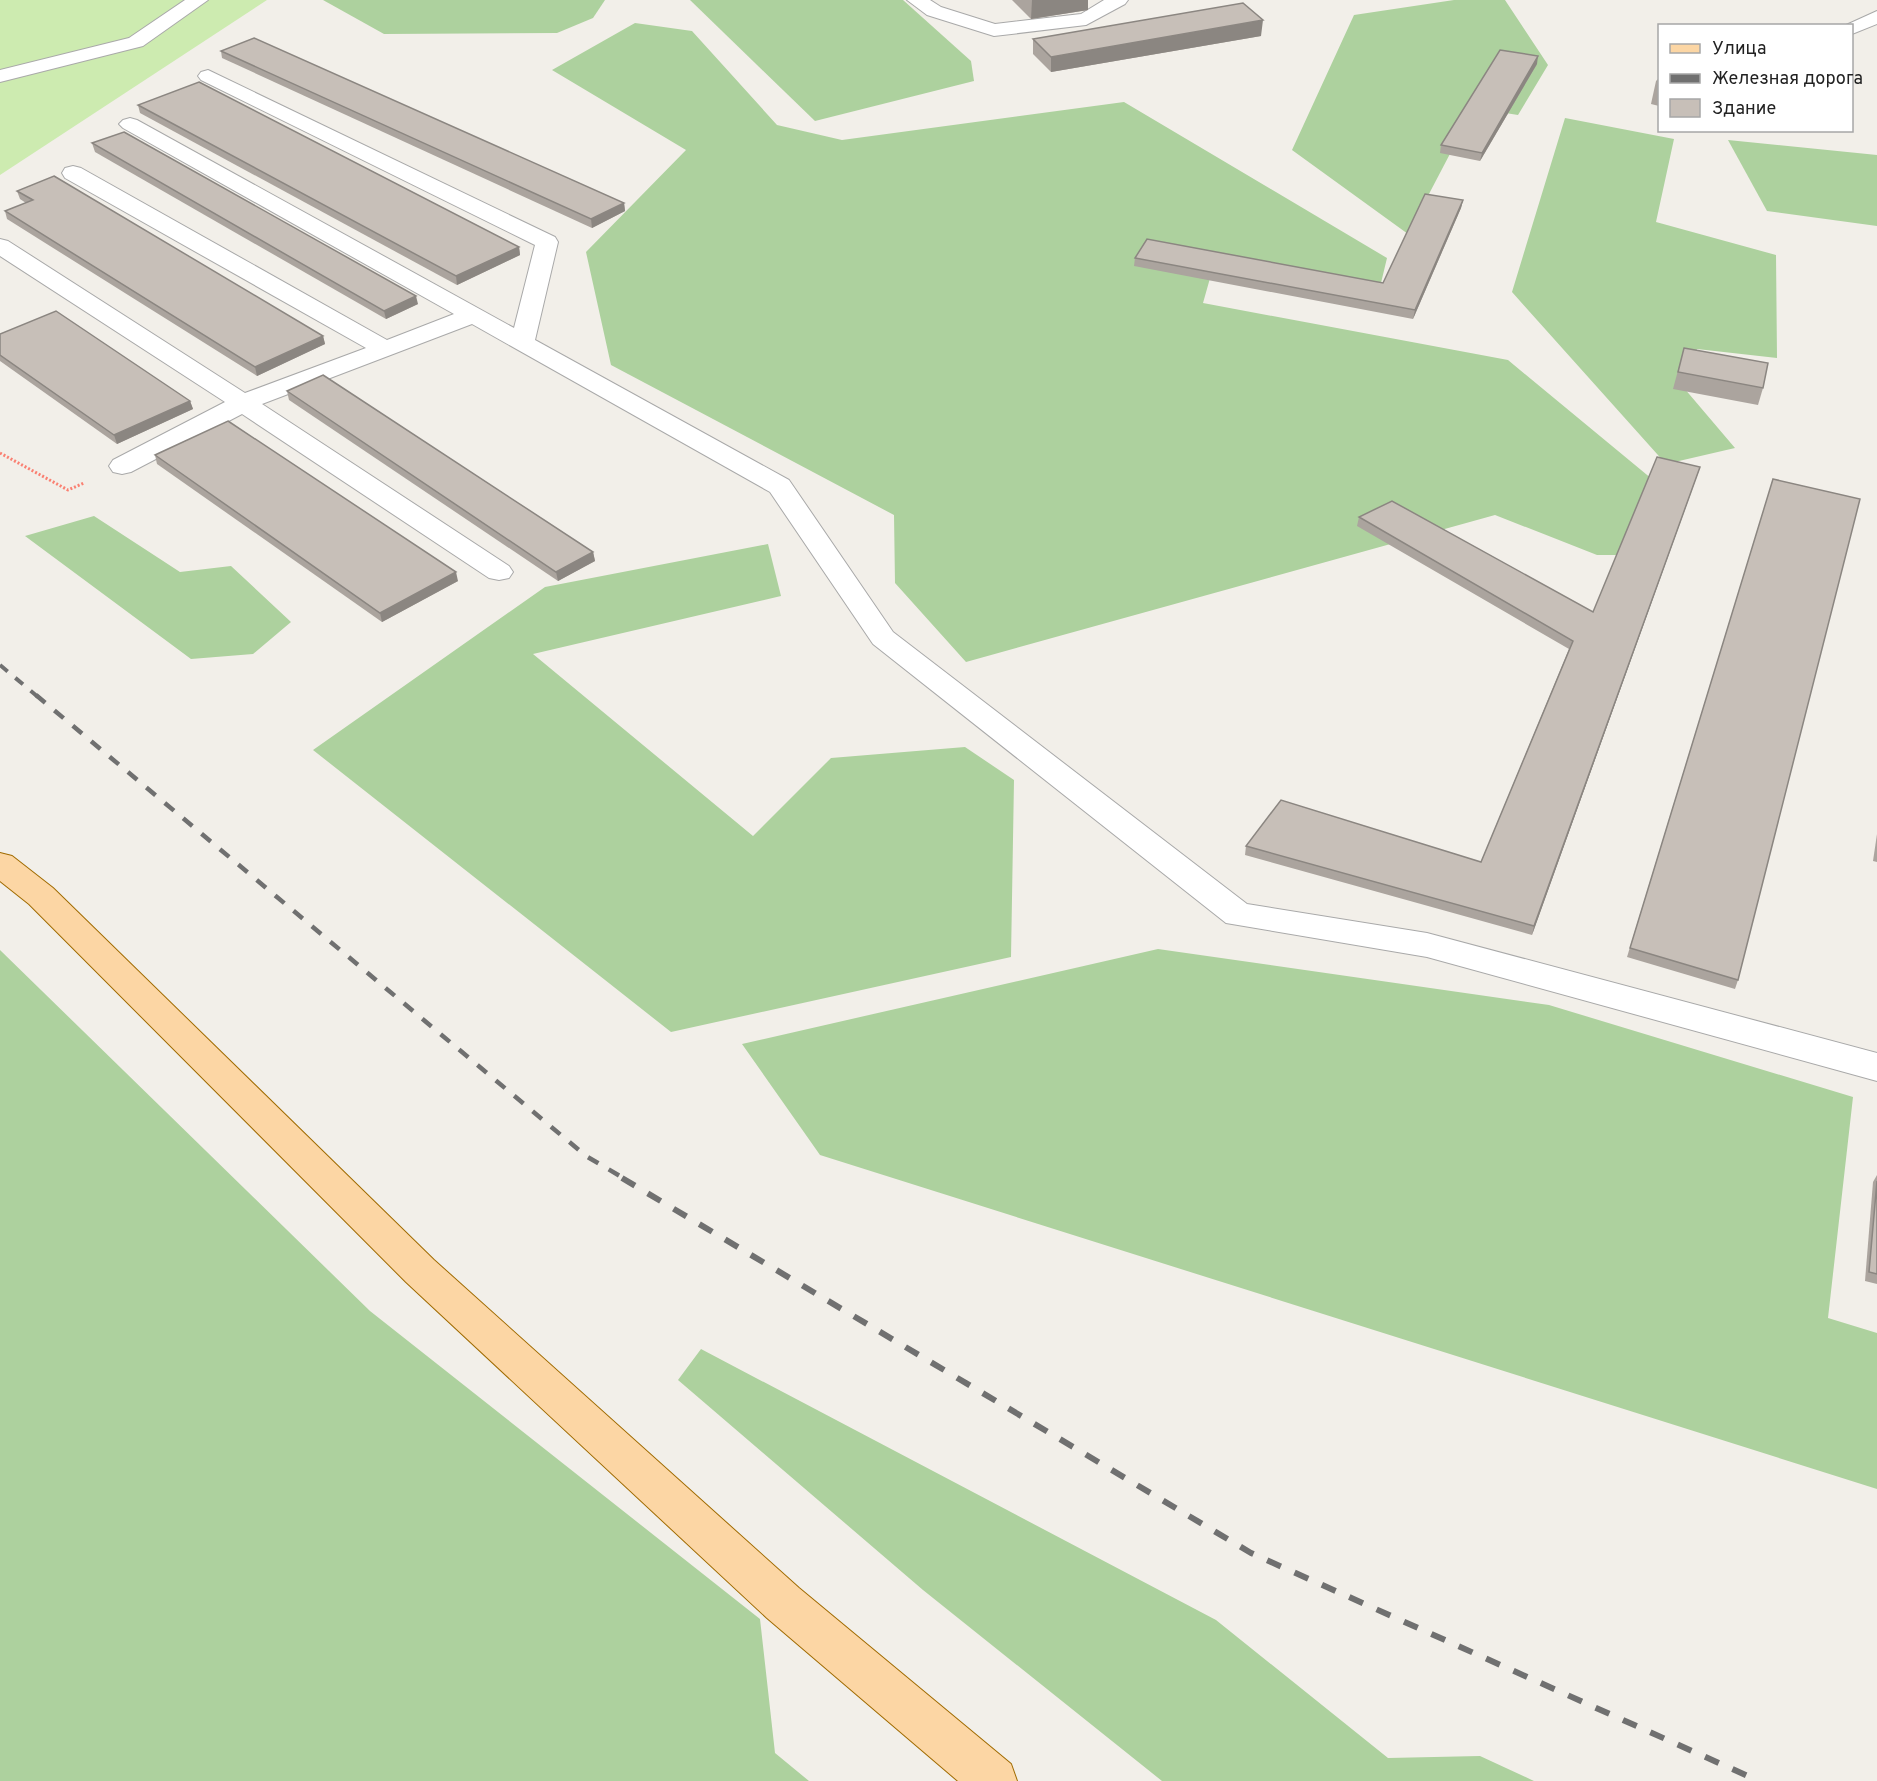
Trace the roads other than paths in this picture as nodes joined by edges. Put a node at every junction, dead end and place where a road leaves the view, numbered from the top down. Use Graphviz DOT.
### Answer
graph roads {
  1 [pos="198,0"];
  2 [pos="916,0"];
  3 [pos="1119,0"];
  4 [pos="1877,17"];
  5 [pos="1853,27"];
  6 [pos="0,76"];
  7 [pos="208,76"];
  8 [pos="130,124"];
  9 [pos="74,173"];
  10 [pos="0,246"];
  11 [pos="472,316"];
  12 [pos="522,343"];
  13 [pos="386,349"];
  14 [pos="243,403"];
  15 [pos="122,466"];
  16 [pos="499,572"];
  17 [pos="0,864"];
  18 [pos="1877,1067"];
  19 [pos="994,1781"];
  1 -- 6 [label="street"];
  2 -- 3 [label="street"];
  4 -- 5 [label="street"];
  7 -- 12 [label="street"];
  8 -- 11 [label="street"];
  9 -- 13 [label="street"];
  10 -- 14 [label="street"];
  11 -- 12 [label="street"];
  11 -- 13 [label="street"];
  12 -- 18 [label="street"];
  13 -- 14 [label="street"];
  14 -- 15 [label="street"];
  14 -- 16 [label="street"];
  17 -- 19 [label="main road"];
}
